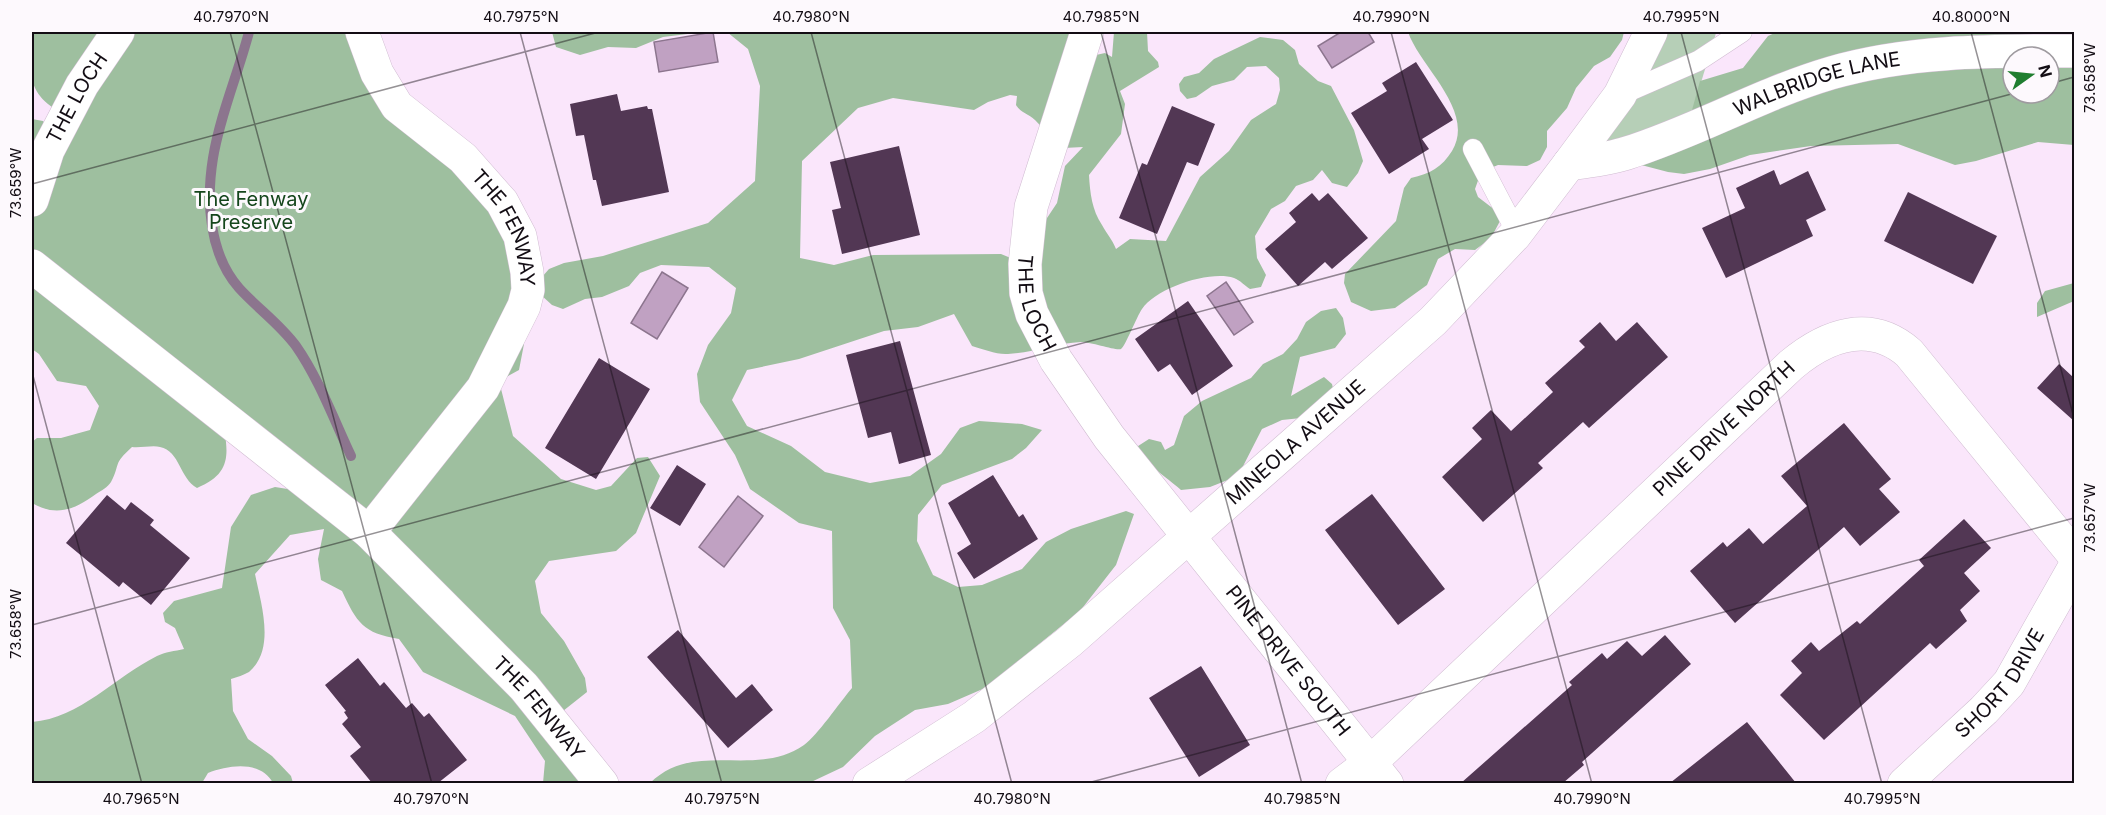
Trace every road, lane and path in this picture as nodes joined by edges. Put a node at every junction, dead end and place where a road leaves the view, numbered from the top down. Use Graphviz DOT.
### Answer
graph roads {
  1 [pos="118,32"];
  2 [pos="362,32"];
  3 [pos="1087,32"];
  4 [pos="1651,32"];
  5 [pos="1742,32"];
  6 [pos="2074,51"];
  7 [pos="1620,95"];
  8 [pos="1473,149"];
  9 [pos="1569,165"];
  10 [pos="32,200"];
  11 [pos="1517,233"];
  12 [pos="32,266"];
  13 [pos="369,532"];
  14 [pos="1189,538"];
  15 [pos="2074,555"];
  16 [pos="2074,568"];
  17 [pos="1379,773"];
  18 [pos="602,783"];
  19 [pos="869,783"];
  20 [pos="1342,783"];
  21 [pos="1904,783"];
  1 -- 10 [label="street, THE LOCH"];
  2 -- 13 [label="street, THE FENWAY"];
  3 -- 14 [label="street, THE LOCH"];
  4 -- 7 [label="street, MINEOLA AVENUE"];
  5 -- 7 [label="lane"];
  6 -- 9 [label="street, WALBRIDGE LANE"];
  7 -- 9 [label="street, MINEOLA AVENUE"];
  8 -- 11 [label="lane"];
  9 -- 11 [label="street, MINEOLA AVENUE"];
  11 -- 14 [label="street, MINEOLA AVENUE"];
  12 -- 13 [label="street, THE FENWAY"];
  13 -- 18 [label="street, THE FENWAY"];
  14 -- 17 [label="street, PINE DRIVE SOUTH"];
  14 -- 19 [label="street, MINEOLA AVENUE"];
  15 -- 17 [label="street, PINE DRIVE NORTH"];
  16 -- 21 [label="street, SHORT DRIVE"];
  17 -- 20 [label="street, PINE DRIVE NORTH"];
}
